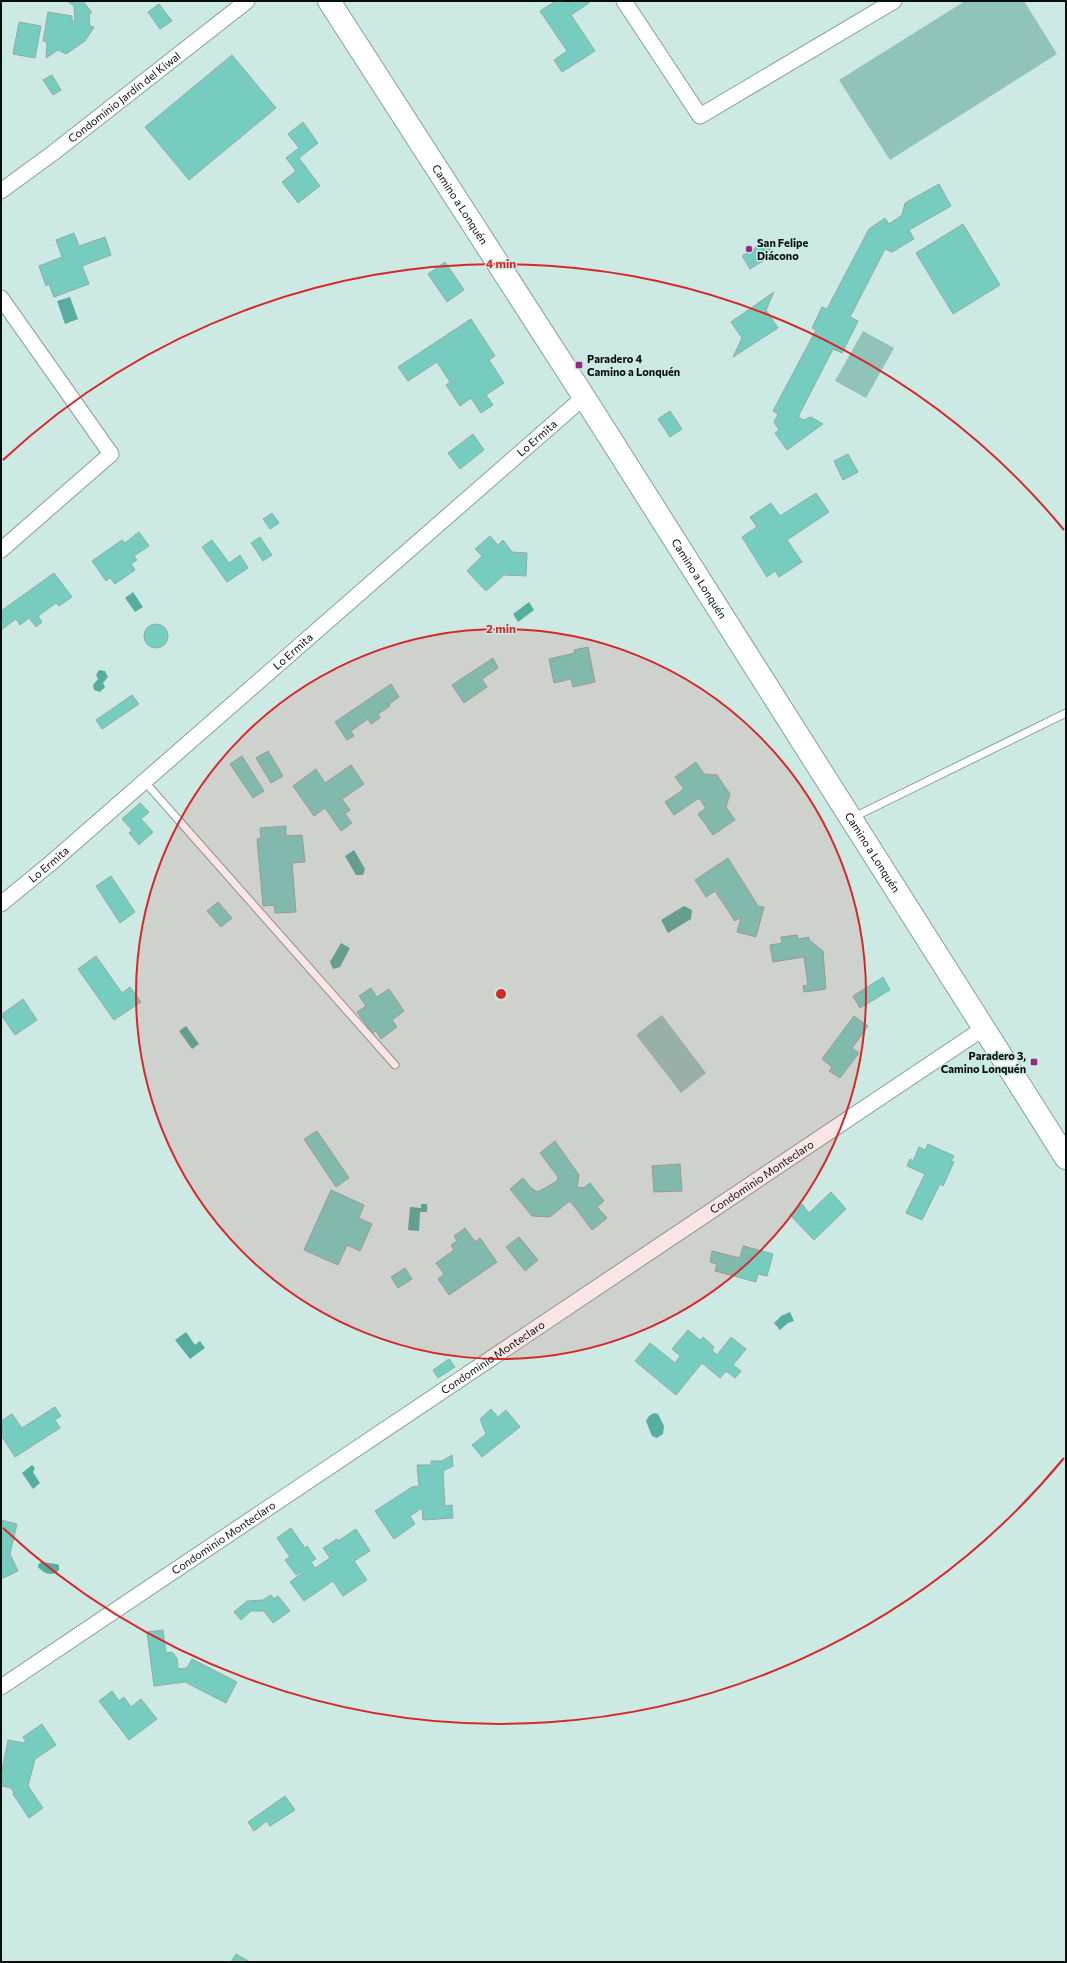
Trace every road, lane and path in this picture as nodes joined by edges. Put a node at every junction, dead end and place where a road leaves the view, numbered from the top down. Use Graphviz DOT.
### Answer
graph roads {
  1 [pos="247,1"];
  2 [pos="329,1"];
  3 [pos="624,1"];
  4 [pos="894,1"];
  5 [pos="1,191"];
  6 [pos="1,298"];
  7 [pos="584,397"];
  8 [pos="1,550"];
  9 [pos="1066,713"];
  10 [pos="144,781"];
  11 [pos="852,818"];
  12 [pos="1,904"];
  13 [pos="984,1028"];
  14 [pos="396,1065"];
  15 [pos="1066,1158"];
  16 [pos="1,1687"];
  1 -- 5 [label="street, Condominio Jardín del Kiwal"];
  2 -- 7 [label="main road, Camino a Lonquén"];
  3 -- 4 [label="street"];
  6 -- 8 [label="street"];
  7 -- 10 [label="street, Lo Ermita"];
  7 -- 11 [label="main road, Camino a Lonquén"];
  9 -- 11 [label="lane"];
  10 -- 12 [label="street, Lo Ermita"];
  10 -- 14 [label="lane"];
  11 -- 13 [label="main road, Camino a Lonquén"];
  13 -- 15 [label="main road, Camino a Lonquén"];
  13 -- 16 [label="street, Condominio Monteclaro"];
}
